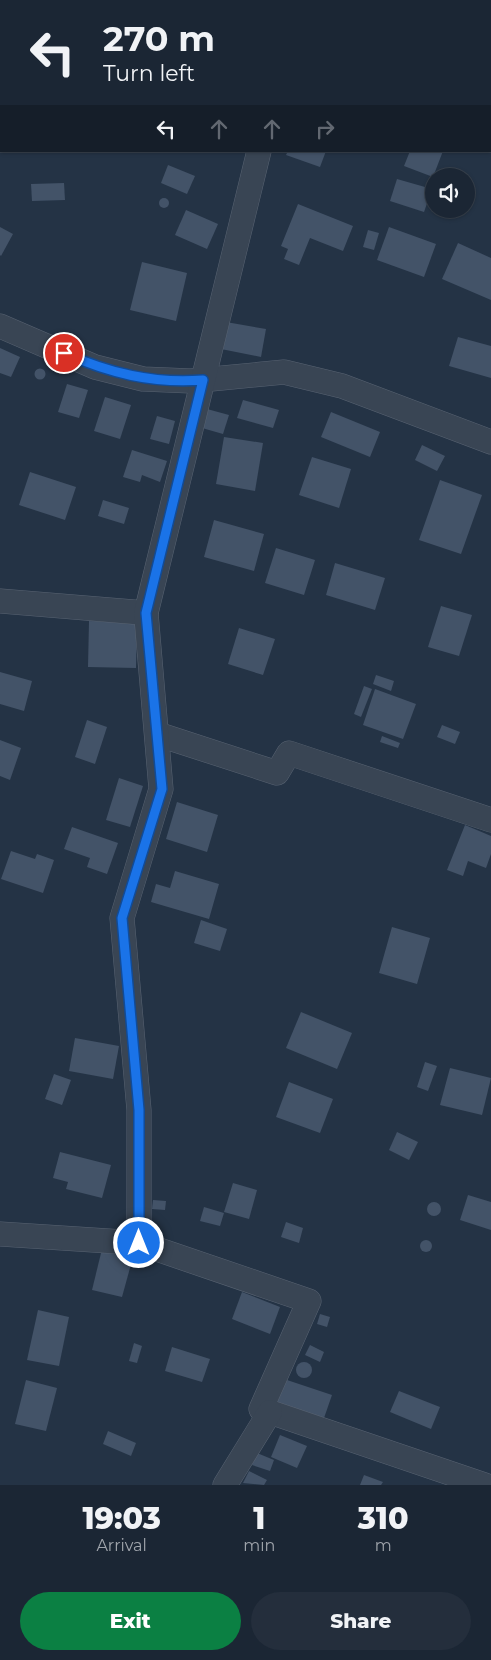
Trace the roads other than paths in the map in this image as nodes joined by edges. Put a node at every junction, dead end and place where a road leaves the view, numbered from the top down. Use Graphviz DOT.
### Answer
graph roads {
  1 [pos="259,152"];
  2 [pos="0,326"];
  3 [pos="203,380"];
  4 [pos="491,442"];
  5 [pos="0,601"];
  6 [pos="146,613"];
  7 [pos="157,734"];
  8 [pos="491,820"];
  9 [pos="0,1234"];
  10 [pos="139,1243"];
  11 [pos="270,1412"];
  12 [pos="226,1485"];
  13 [pos="485,1485"];
  1 -- 3 [label="street"];
  2 -- 3 [label="street"];
  3 -- 4 [label="street"];
  3 -- 6 [label="street"];
  5 -- 6 [label="street"];
  6 -- 7 [label="street"];
  7 -- 8 [label="street"];
  7 -- 10 [label="street"];
  9 -- 10 [label="street"];
  10 -- 11 [label="street"];
  11 -- 12 [label="street"];
  11 -- 13 [label="street"];
}
